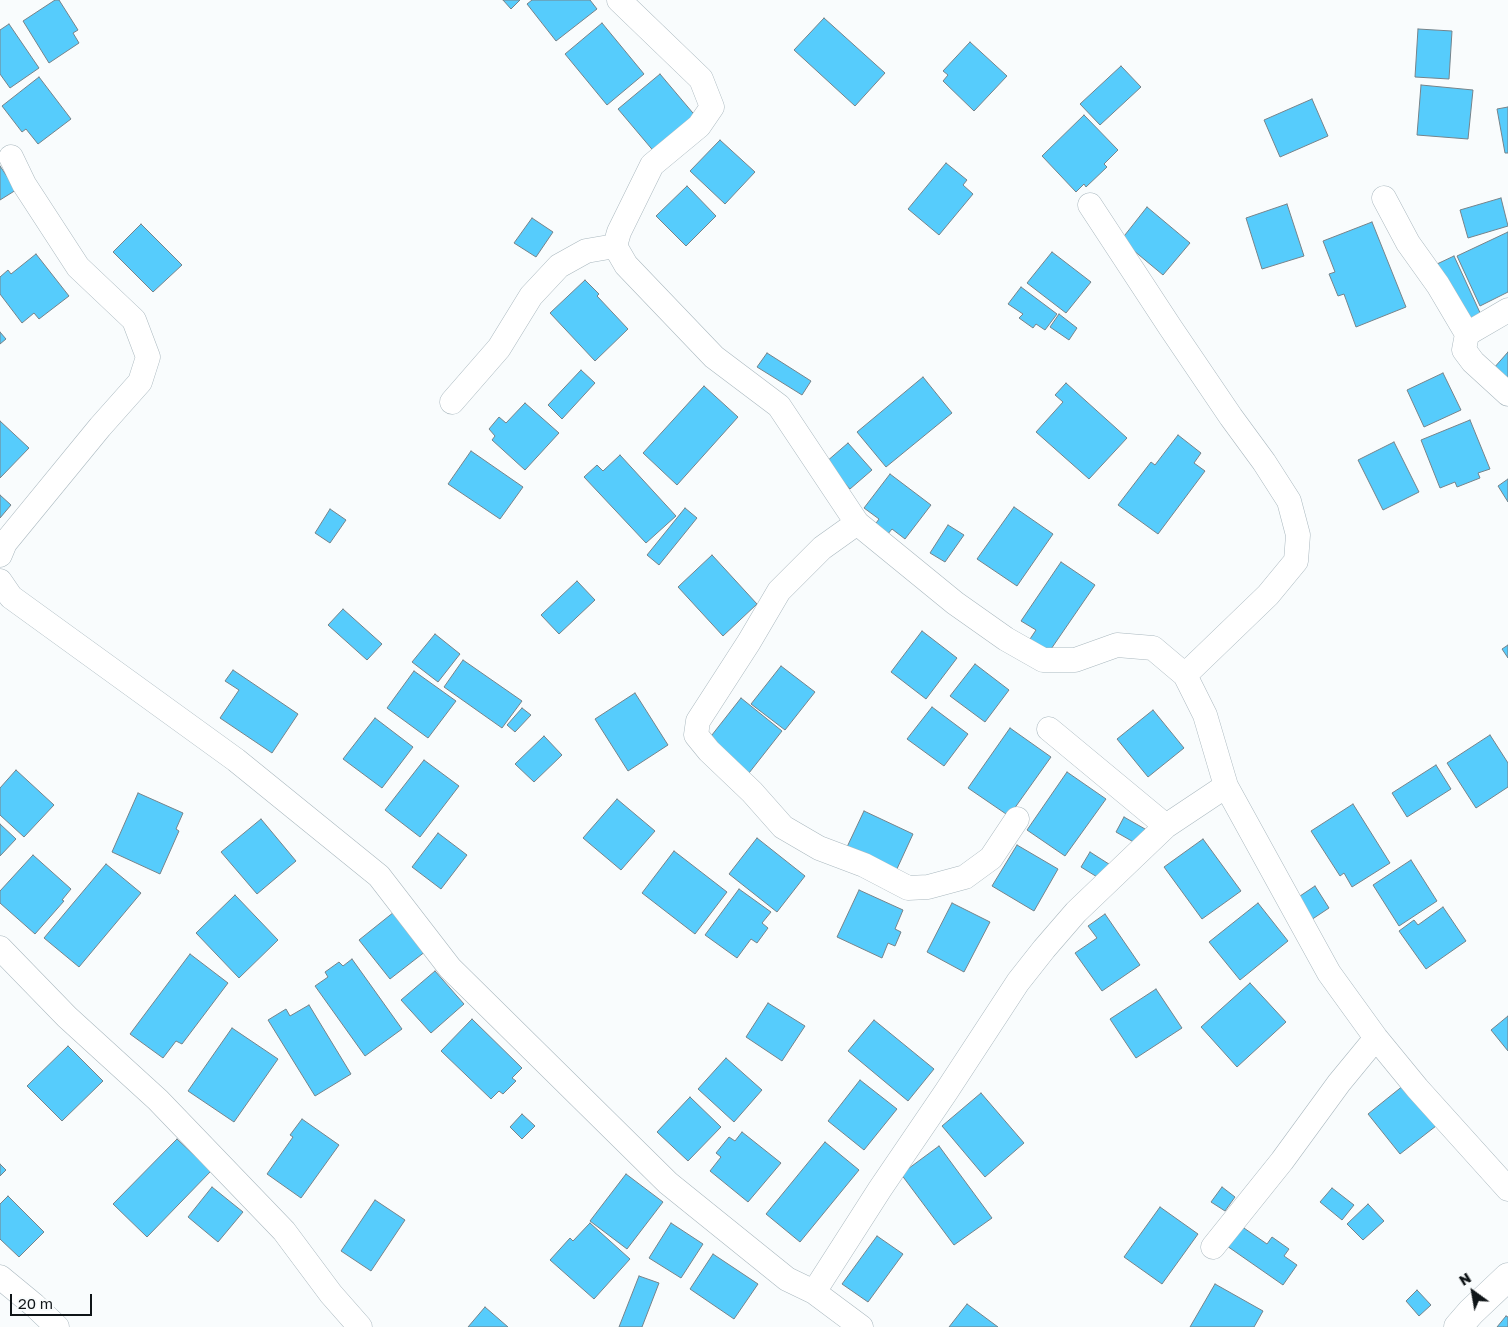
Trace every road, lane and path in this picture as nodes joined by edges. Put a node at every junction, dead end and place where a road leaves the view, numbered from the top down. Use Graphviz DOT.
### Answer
graph roads {
  1 [pos="619,0"];
  2 [pos="11,157"];
  3 [pos="1384,198"];
  4 [pos="1090,205"];
  5 [pos="615,246"];
  6 [pos="1508,310"];
  7 [pos="1467,334"];
  8 [pos="1508,394"];
  9 [pos="452,402"];
  10 [pos="857,523"];
  11 [pos="0,555"];
  12 [pos="0,581"];
  13 [pos="1185,675"];
  14 [pos="1049,729"];
  15 [pos="1226,786"];
  16 [pos="1017,819"];
  17 [pos="1166,826"];
  18 [pos="0,948"];
  19 [pos="1376,1038"];
  20 [pos="1508,1189"];
  21 [pos="1213,1247"];
  22 [pos="0,1277"];
  23 [pos="1508,1277"];
  24 [pos="814,1292"];
  25 [pos="57,1327"];
  26 [pos="360,1327"];
  27 [pos="861,1327"];
  28 [pos="1458,1327"];
  1 -- 5 [label="street"];
  2 -- 11 [label="street"];
  3 -- 7 [label="street"];
  4 -- 13 [label="street"];
  5 -- 9 [label="street"];
  5 -- 10 [label="street"];
  6 -- 7 [label="street"];
  7 -- 8 [label="street"];
  10 -- 13 [label="street"];
  10 -- 16 [label="street"];
  12 -- 24 [label="street"];
  13 -- 15 [label="street"];
  14 -- 17 [label="street"];
  15 -- 17 [label="street"];
  15 -- 19 [label="street"];
  17 -- 24 [label="street"];
  18 -- 26 [label="street"];
  19 -- 20 [label="street"];
  19 -- 21 [label="street"];
  22 -- 25 [label="street"];
  23 -- 28 [label="street"];
  24 -- 27 [label="street"];
}
